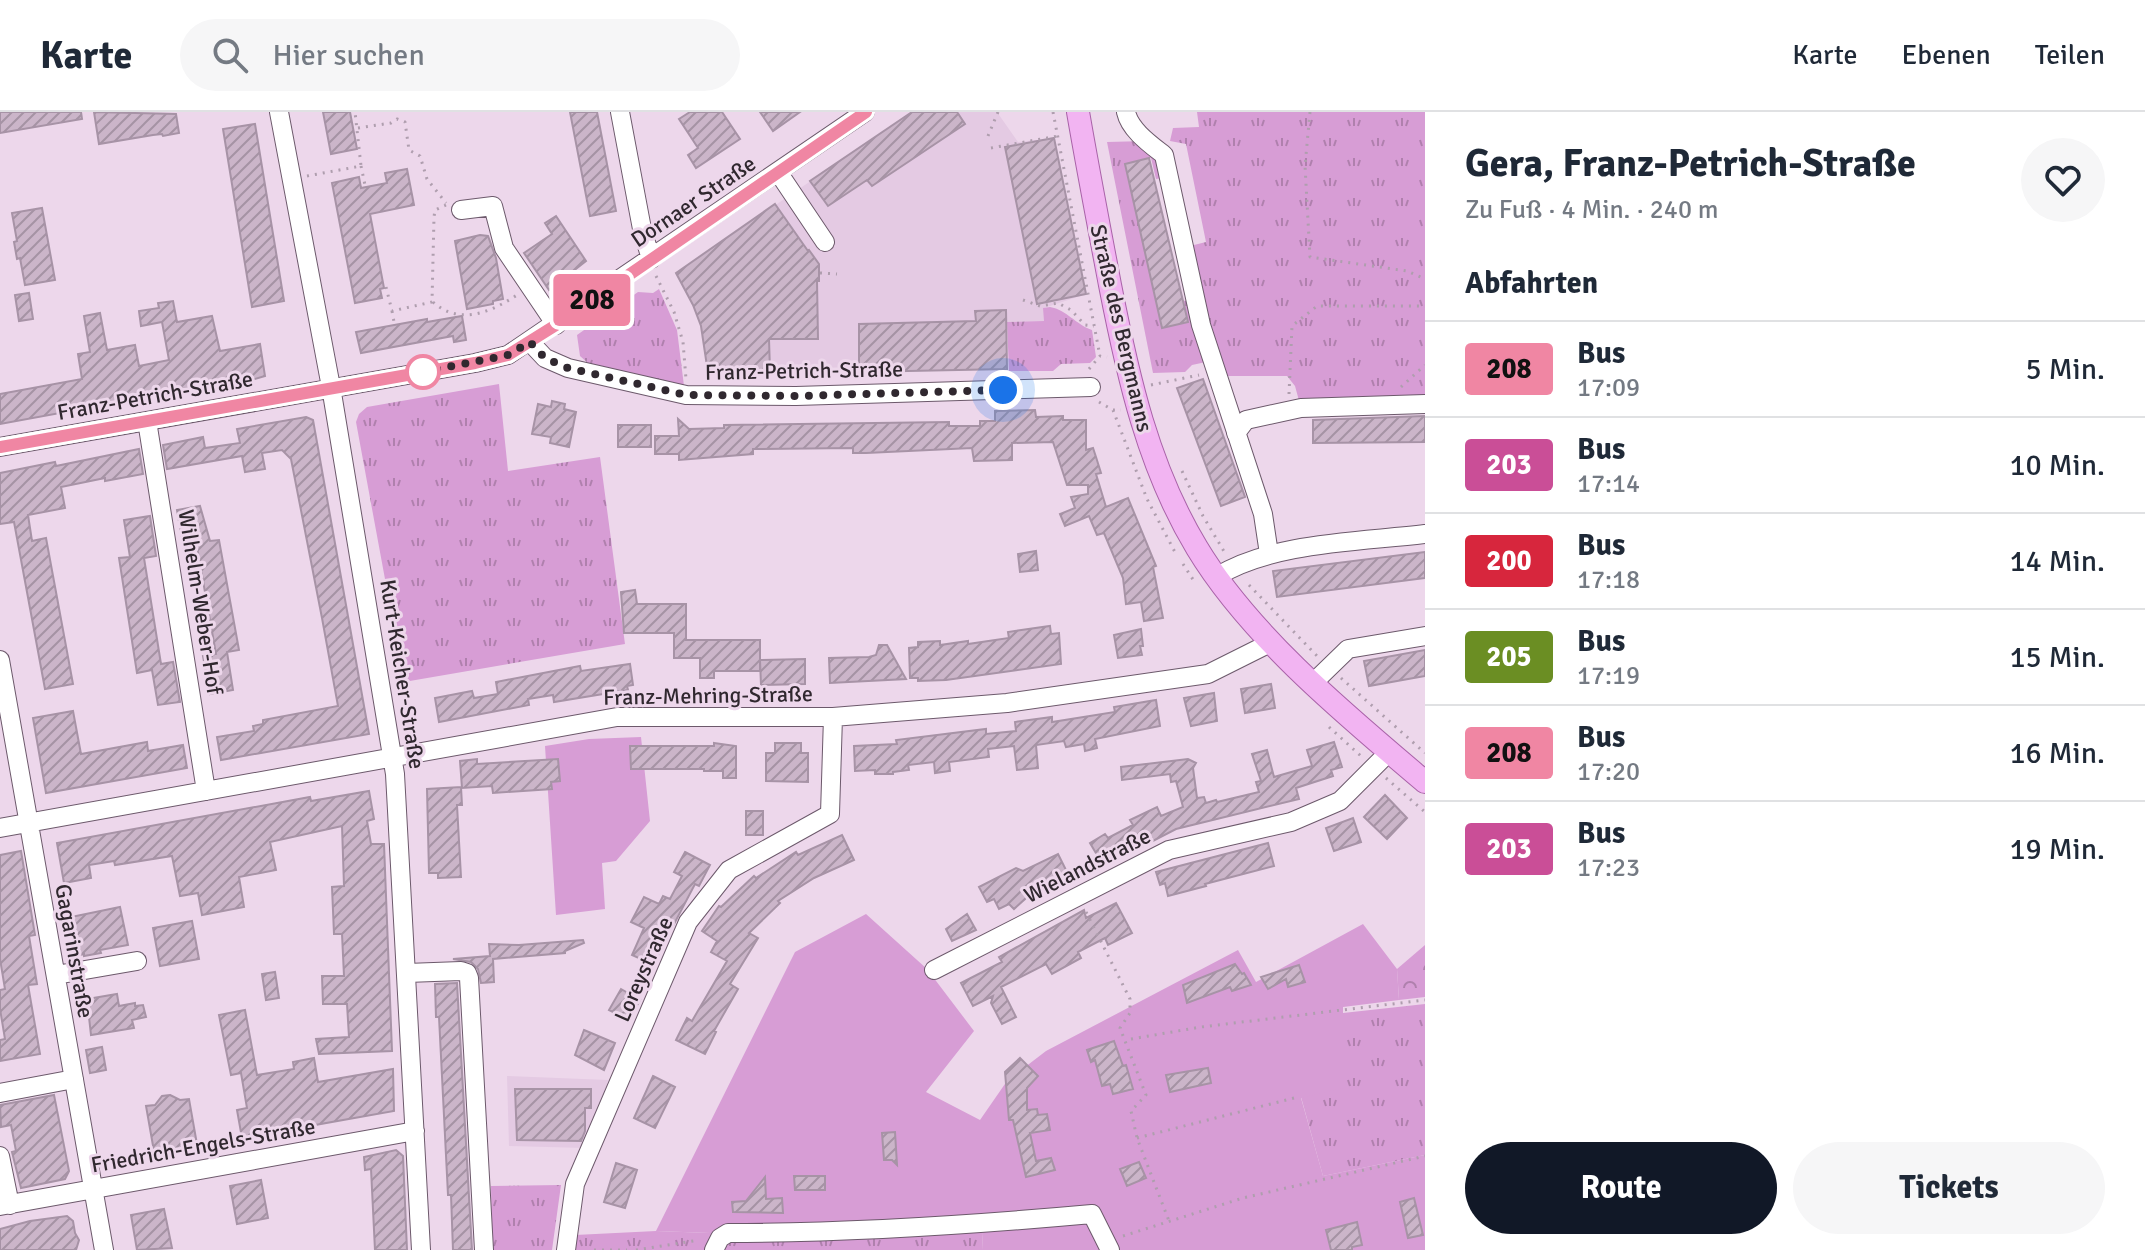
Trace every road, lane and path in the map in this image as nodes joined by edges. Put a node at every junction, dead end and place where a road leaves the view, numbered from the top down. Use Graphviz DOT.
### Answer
graph roads {
  1 [pos="279,112"];
  2 [pos="355,112"];
  3 [pos="620,112"];
  4 [pos="865,112"];
  5 [pos="998,112"];
  6 [pos="1053,112"];
  7 [pos="1078,112"];
  8 [pos="1126,112"];
  9 [pos="1310,112"];
  10 [pos="358,128"];
  11 [pos="988,136"];
  12 [pos="1059,136"];
  13 [pos="991,148"];
  14 [pos="361,166"];
  15 [pos="778,172"];
  16 [pos="291,179"];
  17 [pos="365,185"];
  18 [pos="454,206"];
  19 [pos="825,242"];
  20 [pos="651,259"];
  21 [pos="820,273"];
  22 [pos="837,274"];
  23 [pos="1425,279"];
  24 [pos="386,287"];
  25 [pos="530,287"];
  26 [pos="1023,300"];
  27 [pos="432,302"];
  28 [pos="1425,306"];
  29 [pos="392,311"];
  30 [pos="394,322"];
  31 [pos="556,325"];
  32 [pos="1094,326"];
  33 [pos="1118,328"];
  34 [pos="530,342"];
  35 [pos="508,355"];
  36 [pos="1100,356"];
  37 [pos="1425,365"];
  38 [pos="1214,372"];
  39 [pos="331,387"];
  40 [pos="1091,387"];
  41 [pos="1131,389"];
  42 [pos="686,395"];
  43 [pos="1425,404"];
  44 [pos="1382,405"];
  45 [pos="1295,409"];
  46 [pos="147,421"];
  47 [pos="1236,433"];
  48 [pos="0,447"];
  49 [pos="1181,470"];
  50 [pos="1425,534"];
  51 [pos="1269,554"];
  52 [pos="1226,571"];
  53 [pos="1425,636"];
  54 [pos="1272,642"];
  55 [pos="0,660"];
  56 [pos="1321,674"];
  57 [pos="833,717"];
  58 [pos="1389,752"];
  59 [pos="1425,753"];
  60 [pos="393,757"];
  61 [pos="1425,782"];
  62 [pos="206,791"];
  63 [pos="28,823"];
  64 [pos="0,828"];
  65 [pos="1078,897"];
  66 [pos="137,961"];
  67 [pos="934,970"];
  68 [pos="407,973"];
  69 [pos="56,975"];
  70 [pos="1425,1000"];
  71 [pos="1131,1039"];
  72 [pos="74,1079"];
  73 [pos="0,1093"];
  74 [pos="1298,1097"];
  75 [pos="415,1131"];
  76 [pos="1137,1138"];
  77 [pos="0,1156"];
  78 [pos="1425,1156"];
  79 [pos="93,1190"];
  80 [pos="5,1206"];
  81 [pos="1169,1221"];
  82 [pos="706,1245"];
  83 [pos="1108,1246"];
  84 [pos="104,1250"];
  85 [pos="421,1250"];
  86 [pos="484,1250"];
  87 [pos="566,1250"];
  88 [pos="594,1250"];
  89 [pos="627,1250"];
  90 [pos="636,1250"];
  1 -- 16 [label="street, Kurt-Keicher-Straße"];
  2 -- 10 [label="path"];
  3 -- 20 [label="street"];
  4 -- 15 [label="street, Dornaer Straße"];
  5 -- 11 [label="path"];
  6 -- 12 [label="path"];
  7 -- 33 [label="main road, Straße des Bergmanns"];
  8 -- 38 [label="street"];
  9 -- 23 [label="path"];
  10 -- 14 [label="path"];
  10 -- 18 [label="path"];
  12 -- 13 [label="path"];
  12 -- 32 [label="path"];
  14 -- 16 [label="path"];
  14 -- 17 [label="path"];
  15 -- 19 [label="street"];
  15 -- 20 [label="street, Dornaer Straße"];
  16 -- 39 [label="street, Kurt-Keicher-Straße"];
  18 -- 25 [label="street"];
  18 -- 27 [label="path"];
  20 -- 31 [label="street, Dornaer Straße"];
  20 -- 42 [label="path"];
  21 -- 22 [label="path"];
  24 -- 29 [label="path"];
  25 -- 27 [label="path"];
  25 -- 31 [label="street"];
  26 -- 32 [label="path"];
  27 -- 29 [label="path"];
  28 -- 45 [label="path"];
  29 -- 30 [label="path"];
  31 -- 34 [label="street, Dornaer Straße"];
  32 -- 33 [label="path"];
  32 -- 36 [label="path"];
  33 -- 41 [label="main road, Straße des Bergmanns"];
  34 -- 35 [label="street, Dornaer Straße"];
  34 -- 42 [label="street, Franz-Petrich-Straße"];
  35 -- 39 [label="street, Franz-Petrich-Straße"];
  37 -- 44 [label="path"];
  38 -- 41 [label="path"];
  38 -- 47 [label="street"];
  39 -- 46 [label="street, Franz-Petrich-Straße"];
  39 -- 60 [label="street, Kurt-Keicher-Straße"];
  40 -- 42 [label="street, Franz-Petrich-Straße"];
  41 -- 52 [label="main road, Straße des Bergmanns"];
  43 -- 44 [label="street"];
  44 -- 45 [label="street"];
  45 -- 47 [label="street"];
  46 -- 48 [label="street, Franz-Petrich-Straße"];
  46 -- 62 [label="street, Wilhelm-Weber-Hof"];
  47 -- 51 [label="street"];
  49 -- 52 [label="path"];
  50 -- 51 [label="street"];
  51 -- 52 [label="street"];
  52 -- 54 [label="main road, Straße des Bergmanns"];
  52 -- 56 [label="path"];
  53 -- 56 [label="street"];
  54 -- 56 [label="main road, Straße des Bergmanns"];
  54 -- 57 [label="street, Franz-Mehring-Straße"];
  55 -- 63 [label="street, Gagarinstraße"];
  56 -- 58 [label="main road, Straße des Bergmanns"];
  56 -- 59 [label="path"];
  57 -- 60 [label="street, Franz-Mehring-Straße"];
  57 -- 87 [label="street, Loreystraße"];
  58 -- 61 [label="main road, Straße des Bergmanns"];
  58 -- 65 [label="street, Wielandstraße"];
  60 -- 62 [label="street, Franz-Mehring-Straße"];
  60 -- 68 [label="street, Kurt-Keicher-Straße"];
  62 -- 63 [label="street, Franz-Mehring-Straße"];
  63 -- 64 [label="street, Franz-Mehring-Straße"];
  63 -- 69 [label="street, Gagarinstraße"];
  65 -- 67 [label="street, Wielandstraße"];
  65 -- 76 [label="path"];
  66 -- 69 [label="street"];
  68 -- 75 [label="street, Kurt-Keicher-Straße"];
  68 -- 86 [label="street"];
  69 -- 72 [label="street, Gagarinstraße"];
  70 -- 71 [label="path"];
  72 -- 73 [label="street"];
  72 -- 79 [label="street, Gagarinstraße"];
  74 -- 76 [label="path"];
  75 -- 79 [label="street, Friedrich-Engels-Straße"];
  75 -- 85 [label="street, Kurt-Keicher-Straße"];
  76 -- 81 [label="path"];
  77 -- 80 [label="street"];
  78 -- 81 [label="path"];
  79 -- 80 [label="street, Friedrich-Engels-Straße"];
  79 -- 84 [label="street, Gagarinstraße"];
  81 -- 83 [label="path"];
  82 -- 83 [label="street"];
  82 -- 90 [label="path"];
  88 -- 89 [label="path"];
}
